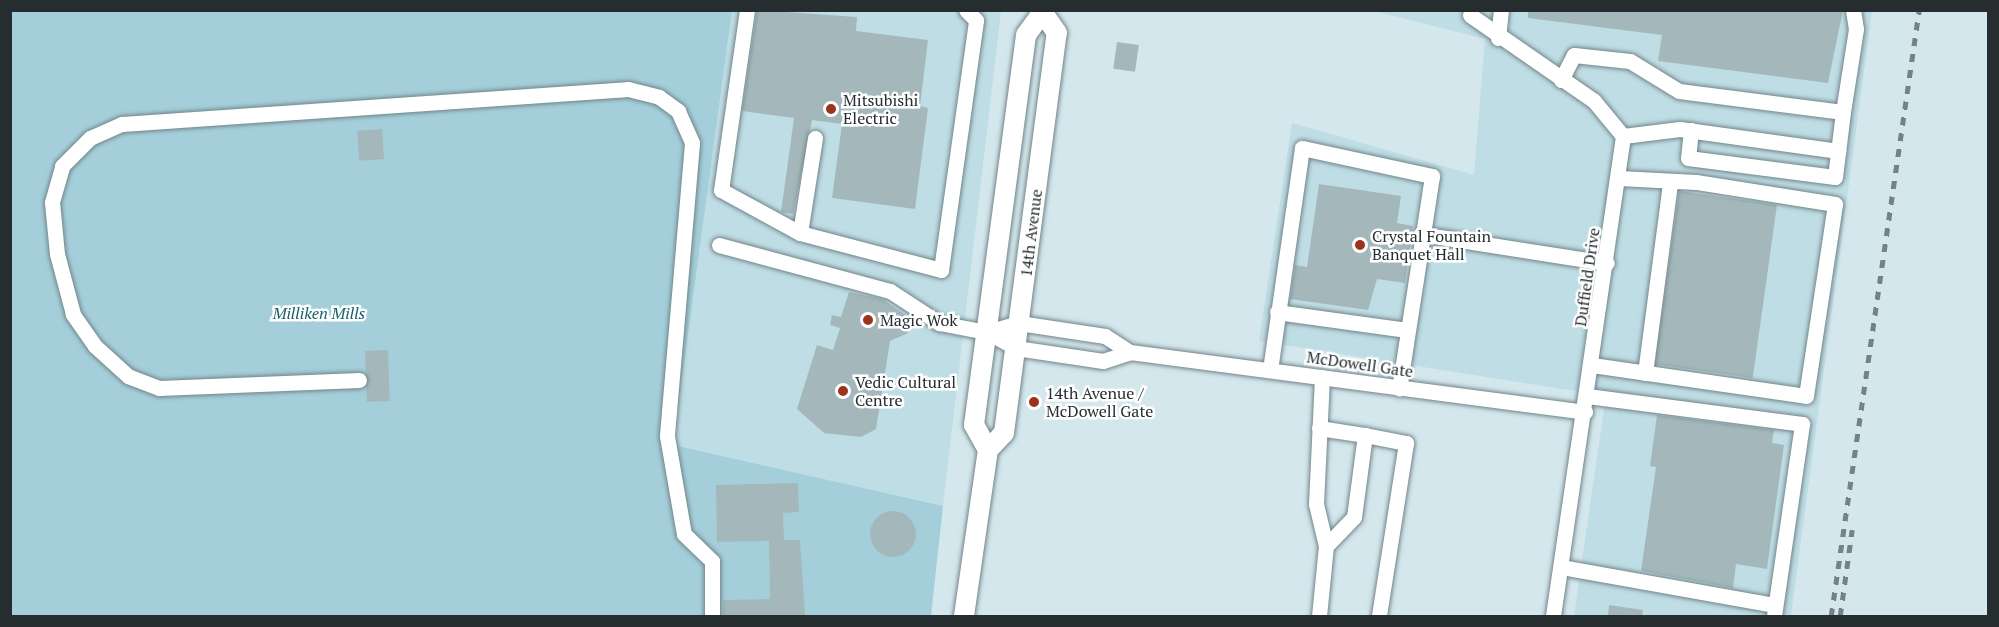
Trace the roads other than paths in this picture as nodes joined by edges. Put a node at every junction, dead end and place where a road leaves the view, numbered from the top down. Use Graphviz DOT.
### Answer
graph roads {
  1 [pos="747,10"];
  2 [pos="966,10"];
  3 [pos="1501,10"];
  4 [pos="1853,10"];
  5 [pos="1044,12"];
  6 [pos="1470,15"];
  7 [pos="1498,38"];
  8 [pos="1562,80"];
  9 [pos="1843,112"];
  10 [pos="1691,130"];
  11 [pos="1623,136"];
  12 [pos="815,138"];
  13 [pos="1838,151"];
  14 [pos="1619,178"];
  15 [pos="1670,184"];
  16 [pos="800,233"];
  17 [pos="1421,234"];
  18 [pos="719,245"];
  19 [pos="1607,263"];
  20 [pos="1277,312"];
  21 [pos="1019,323"];
  22 [pos="1407,330"];
  23 [pos="987,332"];
  24 [pos="1016,348"];
  25 [pos="1130,352"];
  26 [pos="1592,365"];
  27 [pos="1270,370"];
  28 [pos="1645,373"];
  29 [pos="1322,377"];
  30 [pos="359,380"];
  31 [pos="1399,388"];
  32 [pos="1587,396"];
  33 [pos="1585,412"];
  34 [pos="1319,428"];
  35 [pos="1365,435"];
  36 [pos="988,450"];
  37 [pos="1326,546"];
  38 [pos="1561,567"];
  39 [pos="1774,611"];
  40 [pos="712,616"];
  41 [pos="964,616"];
  42 [pos="1319,616"];
  43 [pos="1379,616"];
  44 [pos="1553,616"];
  1 -- 16 [label="street"];
  2 -- 16 [label="street"];
  3 -- 7 [label="street"];
  4 -- 9 [label="street"];
  5 -- 21 [label="main road, 14th Avenue"];
  5 -- 23 [label="main road, 14th Avenue"];
  6 -- 7 [label="street"];
  7 -- 8 [label="street"];
  8 -- 9 [label="street"];
  8 -- 11 [label="street"];
  9 -- 13 [label="street"];
  10 -- 11 [label="street"];
  10 -- 13 [label="street"];
  10 -- 13 [label="street"];
  11 -- 14 [label="street, Duffield Drive"];
  12 -- 16 [label="street"];
  14 -- 15 [label="street"];
  14 -- 19 [label="street, Duffield Drive"];
  15 -- 28 [label="street"];
  15 -- 28 [label="street"];
  17 -- 19 [label="street"];
  17 -- 20 [label="street"];
  17 -- 22 [label="street"];
  18 -- 23 [label="street"];
  19 -- 26 [label="street, Duffield Drive"];
  20 -- 22 [label="street"];
  20 -- 27 [label="street"];
  21 -- 23 [label="street"];
  21 -- 24 [label="main road, 14th Avenue"];
  21 -- 25 [label="street, McDowell Gate"];
  22 -- 31 [label="street"];
  23 -- 24 [label="street, McDowell Gate"];
  23 -- 36 [label="main road, 14th Avenue"];
  24 -- 25 [label="street, McDowell Gate"];
  24 -- 36 [label="main road, 14th Avenue"];
  25 -- 27 [label="street, McDowell Gate"];
  26 -- 28 [label="street"];
  26 -- 32 [label="street, Duffield Drive"];
  27 -- 29 [label="street, McDowell Gate"];
  29 -- 31 [label="street, McDowell Gate"];
  29 -- 34 [label="street"];
  30 -- 40 [label="street"];
  31 -- 33 [label="street, McDowell Gate"];
  32 -- 33 [label="street, Duffield Drive"];
  32 -- 39 [label="street"];
  33 -- 38 [label="street, Duffield Drive"];
  34 -- 35 [label="street"];
  34 -- 37 [label="street"];
  35 -- 37 [label="street"];
  35 -- 43 [label="street"];
  36 -- 41 [label="main road, 14th Avenue"];
  37 -- 42 [label="street"];
  38 -- 39 [label="street"];
  38 -- 44 [label="street, Duffield Drive"];
}
